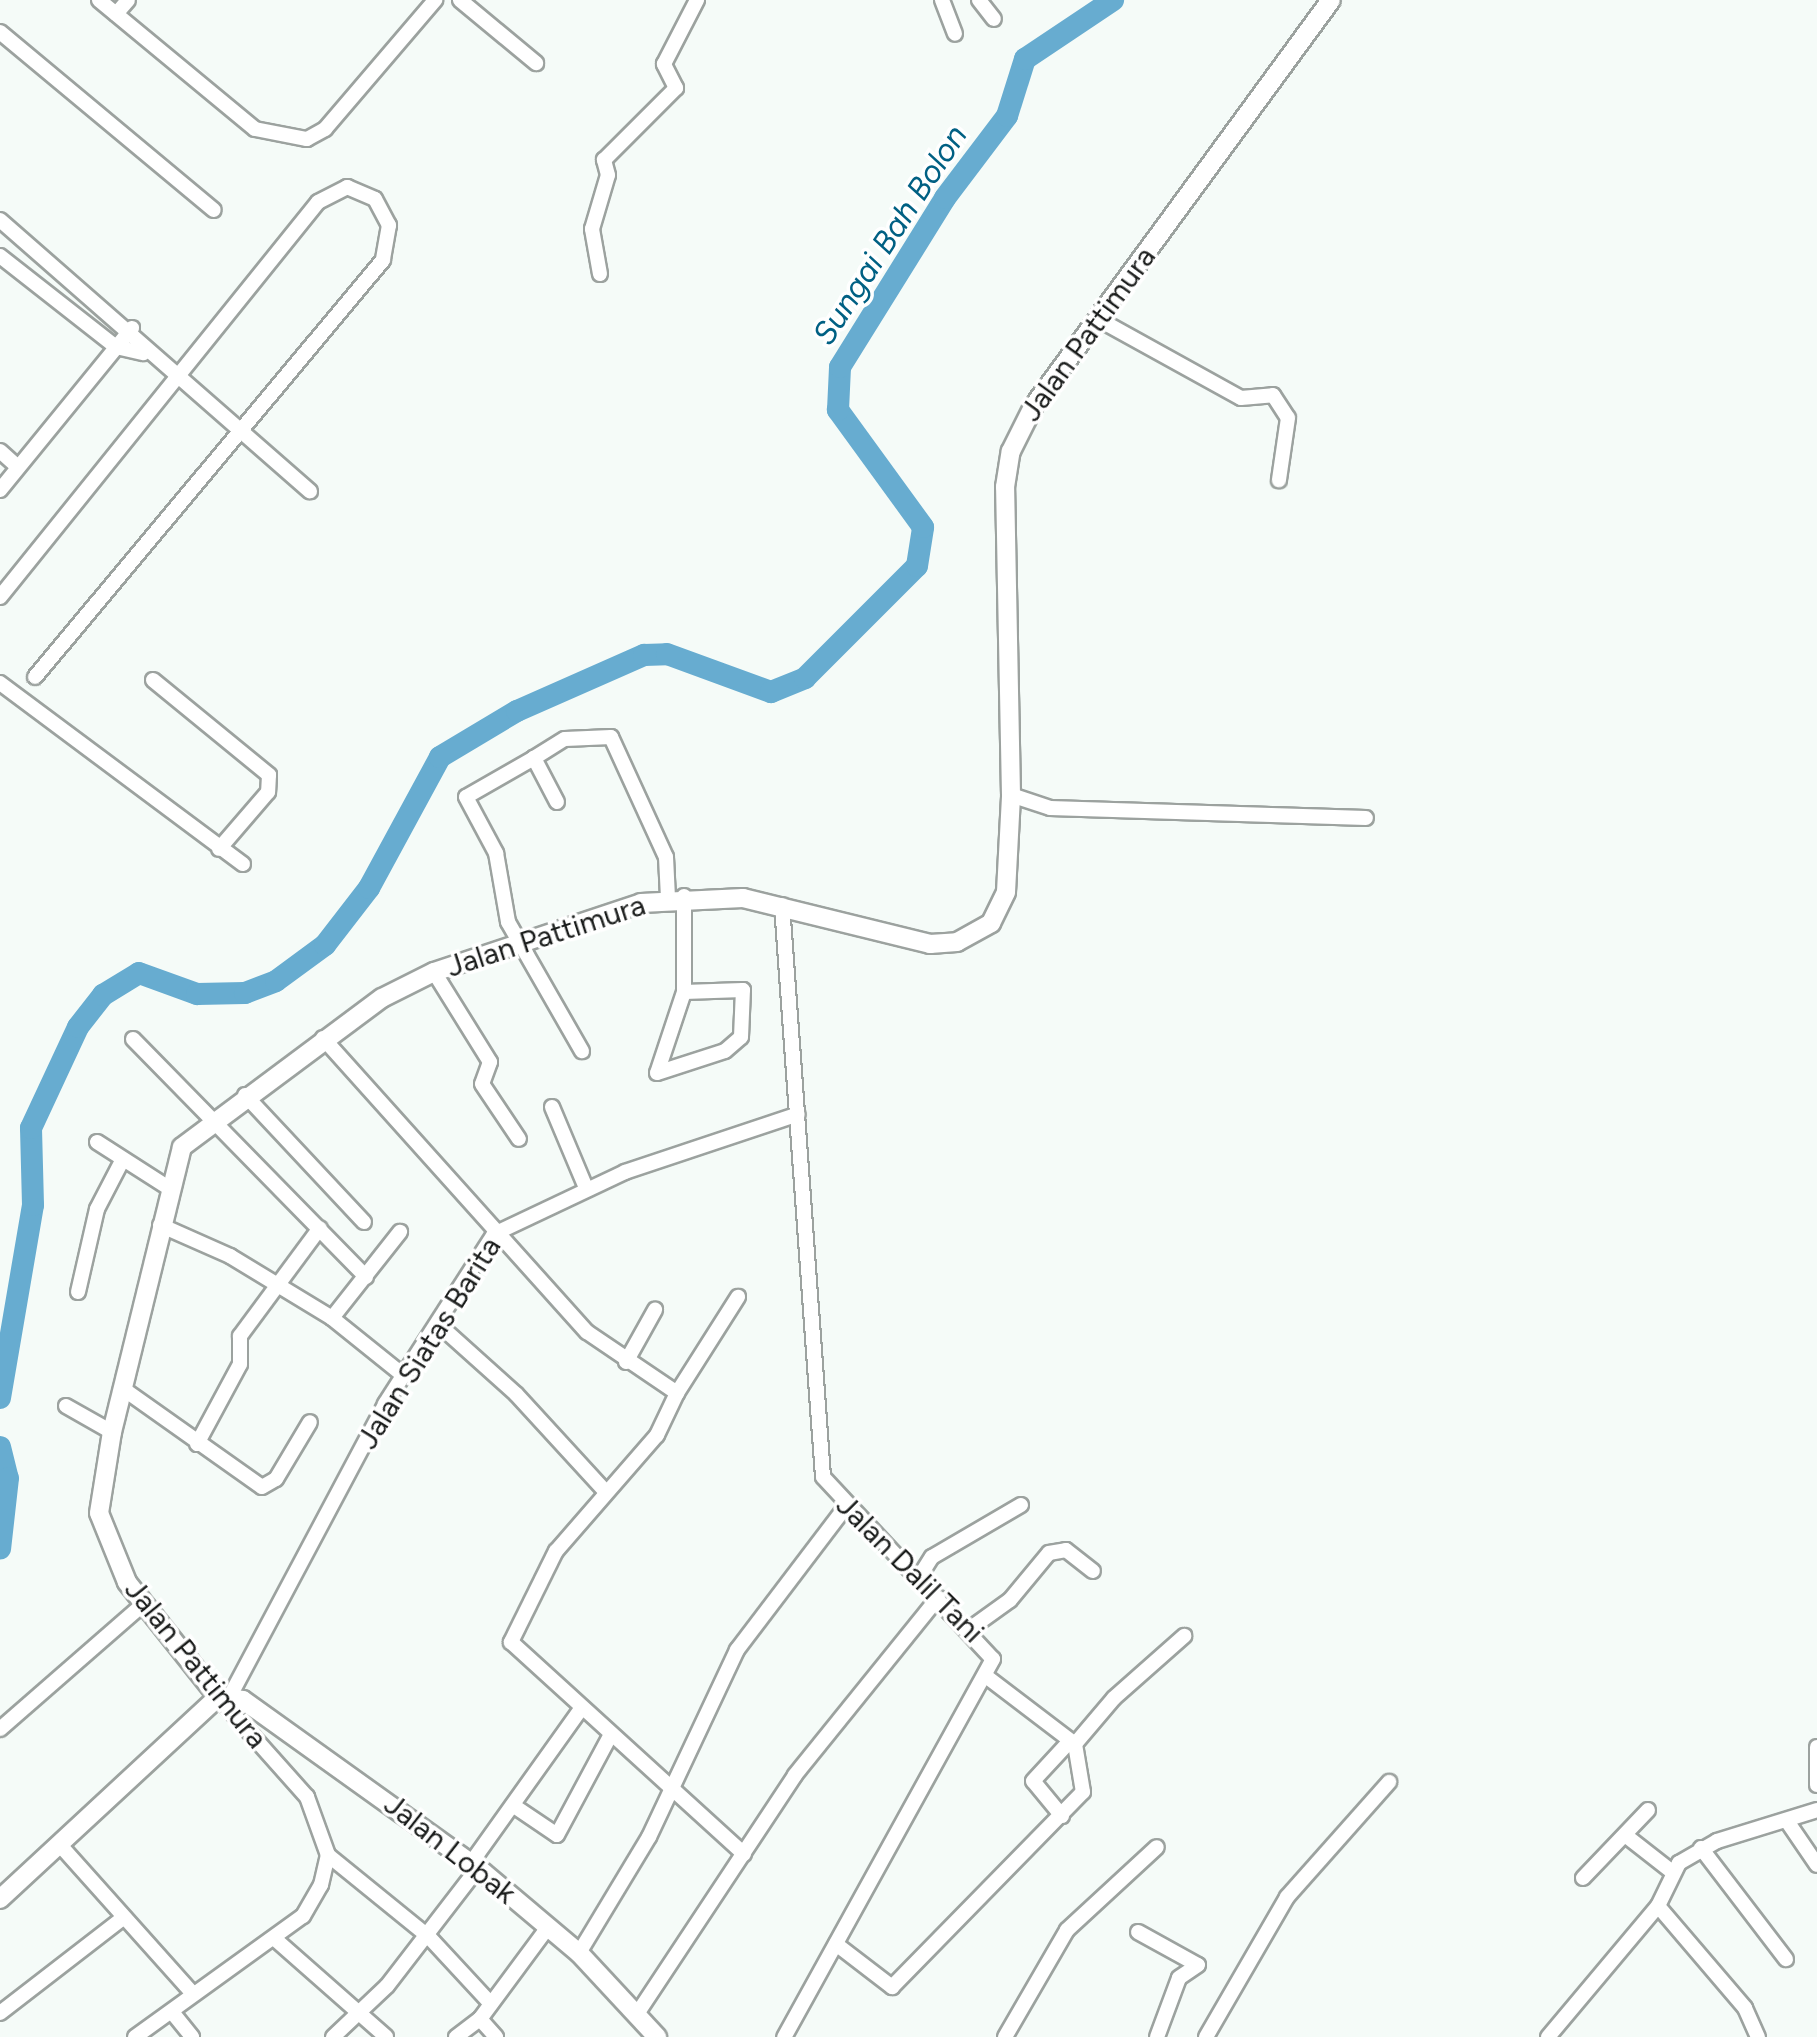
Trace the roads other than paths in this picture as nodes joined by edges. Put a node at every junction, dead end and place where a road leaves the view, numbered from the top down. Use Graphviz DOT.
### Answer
graph roads {
  1 [pos="99,0"];
  2 [pos="128,0"];
  3 [pos="435,0"];
  4 [pos="460,0"];
  5 [pos="697,0"];
  6 [pos="942,0"];
  7 [pos="979,0"];
  8 [pos="1331,0"];
  9 [pos="116,14"];
  10 [pos="994,19"];
  11 [pos="0,32"];
  12 [pos="955,34"];
  13 [pos="536,63"];
  14 [pos="214,210"];
  15 [pos="0,220"];
  16 [pos="0,256"];
  17 [pos="600,274"];
  18 [pos="1098,319"];
  19 [pos="132,328"];
  20 [pos="116,347"];
  21 [pos="143,353"];
  22 [pos="176,380"];
  23 [pos="245,437"];
  24 [pos="0,451"];
  25 [pos="18,467"];
  26 [pos="1279,480"];
  27 [pos="0,490"];
  28 [pos="310,491"];
  29 [pos="0,597"];
  30 [pos="35,677"];
  31 [pos="153,680"];
  32 [pos="0,683"];
  33 [pos="534,758"];
  34 [pos="1011,800"];
  35 [pos="557,802"];
  36 [pos="1366,818"];
  37 [pos="219,849"];
  38 [pos="243,864"];
  39 [pos="676,897"];
  40 [pos="782,905"];
  41 [pos="521,943"];
  42 [pos="434,972"];
  43 [pos="684,992"];
  44 [pos="323,1038"];
  45 [pos="133,1039"];
  46 [pos="582,1051"];
  47 [pos="245,1095"];
  48 [pos="552,1107"];
  49 [pos="798,1114"];
  50 [pos="215,1118"];
  51 [pos="519,1139"];
  52 [pos="97,1142"];
  53 [pos="122,1161"];
  54 [pos="169,1188"];
  55 [pos="586,1188"];
  56 [pos="364,1222"];
  57 [pos="160,1225"];
  58 [pos="320,1228"];
  59 [pos="400,1232"];
  60 [pos="494,1234"];
  61 [pos="366,1277"];
  62 [pos="273,1284"];
  63 [pos="78,1292"];
  64 [pos="738,1297"];
  65 [pos="655,1310"];
  66 [pos="332,1318"];
  67 [pos="438,1324"];
  68 [pos="626,1362"];
  69 [pos="403,1375"];
  70 [pos="122,1388"];
  71 [pos="677,1393"];
  72 [pos="66,1406"];
  73 [pos="310,1422"];
  74 [pos="112,1432"];
  75 [pos="197,1444"];
  76 [pos="604,1490"];
  77 [pos="847,1505"];
  78 [pos="1021,1505"];
  79 [pos="1093,1571"];
  80 [pos="918,1579"];
  81 [pos="938,1598"];
  82 [pos="142,1605"];
  83 [pos="971,1628"];
  84 [pos="1184,1636"];
  85 [pos="987,1677"];
  86 [pos="224,1697"];
  87 [pos="580,1710"];
  88 [pos="0,1729"];
  89 [pos="610,1736"];
  90 [pos="1073,1742"];
  91 [pos="1817,1747"];
  92 [pos="1389,1782"];
  93 [pos="1817,1785"];
  94 [pos="671,1790"];
  95 [pos="517,1808"];
  96 [pos="1648,1810"];
  97 [pos="1817,1810"];
  98 [pos="1062,1816"];
  99 [pos="1787,1821"];
  100 [pos="1625,1835"];
  101 [pos="60,1845"];
  102 [pos="1157,1847"];
  103 [pos="1701,1848"];
  104 [pos="744,1854"];
  105 [pos="328,1855"];
  106 [pos="1817,1865"];
  107 [pos="474,1866"];
  108 [pos="1671,1871"];
  109 [pos="1583,1878"];
  110 [pos="0,1899"];
  111 [pos="1658,1906"];
  112 [pos="123,1918"];
  113 [pos="548,1927"];
  114 [pos="1138,1932"];
  115 [pos="429,1937"];
  116 [pos="275,1939"];
  117 [pos="836,1944"];
  118 [pos="579,1953"];
  119 [pos="1786,1959"];
  120 [pos="193,1994"];
  121 [pos="491,2004"];
  122 [pos="639,2011"];
  123 [pos="172,2012"];
  124 [pos="0,2013"];
  125 [pos="360,2015"];
  126 [pos="480,2019"];
  127 [pos="135,2037"];
  128 [pos="192,2037"];
  129 [pos="333,2037"];
  130 [pos="386,2037"];
  131 [pos="456,2037"];
  132 [pos="496,2037"];
  133 [pos="657,2037"];
  134 [pos="784,2037"];
  135 [pos="1005,2037"];
  136 [pos="1157,2037"];
  137 [pos="1206,2037"];
  138 [pos="1548,2037"];
  139 [pos="1758,2037"];
  1 -- 9 [label="street"];
  2 -- 9 [label="street"];
  3 -- 9 [label="street"];
  4 -- 13 [label="street"];
  5 -- 17 [label="street"];
  6 -- 12 [label="street"];
  7 -- 10 [label="street"];
  8 -- 18 [label="street, Jalan Pattimura"];
  11 -- 14 [label="street"];
  15 -- 19 [label="street"];
  16 -- 20 [label="street"];
  18 -- 26 [label="street"];
  18 -- 34 [label="street, Jalan Pattimura"];
  19 -- 20 [label="street"];
  19 -- 21 [label="street"];
  20 -- 21 [label="street"];
  20 -- 25 [label="street"];
  21 -- 22 [label="street"];
  22 -- 23 [label="street"];
  22 -- 23 [label="street"];
  22 -- 29 [label="street"];
  23 -- 28 [label="street"];
  23 -- 30 [label="street"];
  24 -- 25 [label="street"];
  25 -- 27 [label="street"];
  31 -- 37 [label="street"];
  32 -- 37 [label="street"];
  33 -- 35 [label="street"];
  33 -- 39 [label="street"];
  33 -- 41 [label="street"];
  34 -- 36 [label="street"];
  34 -- 40 [label="street, Jalan Pattimura"];
  37 -- 38 [label="street"];
  39 -- 40 [label="street, Jalan Pattimura"];
  39 -- 41 [label="street, Jalan Pattimura"];
  39 -- 43 [label="street"];
  40 -- 49 [label="street, Jalan Dalil Tani"];
  41 -- 42 [label="street, Jalan Pattimura"];
  41 -- 46 [label="street"];
  42 -- 44 [label="street, Jalan Pattimura"];
  42 -- 51 [label="street"];
  43 -- 43 [label="street"];
  44 -- 47 [label="street, Jalan Pattimura"];
  44 -- 60 [label="street"];
  45 -- 50 [label="street"];
  47 -- 50 [label="street, Jalan Pattimura"];
  47 -- 56 [label="street"];
  48 -- 55 [label="street"];
  49 -- 55 [label="street, Jalan Siatas Barita"];
  49 -- 77 [label="street, Jalan Dalil Tani"];
  50 -- 54 [label="street, Jalan Pattimura"];
  50 -- 58 [label="street"];
  52 -- 53 [label="street"];
  53 -- 54 [label="street"];
  53 -- 63 [label="street"];
  54 -- 57 [label="street, Jalan Pattimura"];
  55 -- 60 [label="street, Jalan Siatas Barita"];
  57 -- 62 [label="street"];
  57 -- 70 [label="street, Jalan Pattimura"];
  58 -- 61 [label="street"];
  58 -- 62 [label="street"];
  59 -- 61 [label="street"];
  60 -- 67 [label="street, Jalan Siatas Barita"];
  60 -- 68 [label="street"];
  61 -- 66 [label="street"];
  62 -- 66 [label="street"];
  62 -- 75 [label="street"];
  64 -- 71 [label="street"];
  65 -- 68 [label="street"];
  66 -- 69 [label="street"];
  67 -- 69 [label="street, Jalan Siatas Barita"];
  67 -- 76 [label="street"];
  68 -- 71 [label="street"];
  69 -- 86 [label="street, Jalan Siatas Barita"];
  70 -- 74 [label="street, Jalan Pattimura"];
  70 -- 75 [label="street"];
  71 -- 76 [label="street"];
  72 -- 74 [label="street"];
  73 -- 75 [label="street"];
  74 -- 82 [label="street, Jalan Pattimura"];
  76 -- 87 [label="street"];
  77 -- 80 [label="street, Jalan Dalil Tani"];
  77 -- 94 [label="street"];
  78 -- 80 [label="street"];
  79 -- 83 [label="street"];
  80 -- 81 [label="street, Jalan Dalil Tani"];
  81 -- 83 [label="street, Jalan Dalil Tani"];
  81 -- 104 [label="street"];
  82 -- 86 [label="street, Jalan Pattimura"];
  82 -- 88 [label="street"];
  83 -- 85 [label="street, Jalan Dalil Tani"];
  84 -- 90 [label="street"];
  85 -- 90 [label="street"];
  85 -- 117 [label="street, Jalan Dalil Tani"];
  86 -- 101 [label="street, Jalan Siatas Barita"];
  86 -- 105 [label="street, Jalan Pattimura"];
  86 -- 107 [label="street, Jalan Lobak"];
  87 -- 89 [label="street"];
  87 -- 95 [label="street"];
  89 -- 94 [label="street"];
  89 -- 95 [label="street"];
  90 -- 98 [label="street"];
  90 -- 98 [label="street"];
  91 -- 93 [label="street"];
  92 -- 137 [label="street"];
  94 -- 104 [label="street"];
  94 -- 118 [label="street"];
  95 -- 107 [label="street"];
  96 -- 100 [label="street"];
  97 -- 99 [label="street"];
  98 -- 117 [label="street"];
  99 -- 103 [label="street"];
  99 -- 106 [label="street"];
  100 -- 108 [label="street"];
  100 -- 109 [label="street"];
  101 -- 110 [label="street, Jalan Siatas Barita"];
  101 -- 112 [label="street"];
  102 -- 135 [label="street"];
  103 -- 108 [label="street"];
  103 -- 119 [label="street"];
  104 -- 122 [label="street"];
  105 -- 115 [label="street"];
  105 -- 116 [label="street"];
  107 -- 113 [label="street, Jalan Lobak"];
  107 -- 115 [label="street"];
  108 -- 111 [label="street"];
  111 -- 138 [label="street"];
  111 -- 139 [label="street"];
  112 -- 120 [label="street"];
  112 -- 124 [label="street"];
  113 -- 118 [label="street, Jalan Lobak"];
  113 -- 121 [label="street"];
  114 -- 136 [label="street"];
  115 -- 121 [label="street"];
  115 -- 125 [label="street"];
  116 -- 120 [label="street"];
  116 -- 125 [label="street"];
  117 -- 134 [label="street, Jalan Dalil Tani"];
  118 -- 122 [label="street, Jalan Lobak"];
  120 -- 123 [label="street"];
  121 -- 126 [label="street"];
  122 -- 133 [label="street, Jalan Lobak"];
  123 -- 127 [label="street"];
  123 -- 128 [label="street"];
  125 -- 129 [label="street"];
  125 -- 130 [label="street"];
  126 -- 131 [label="street"];
  126 -- 132 [label="street"];
}
